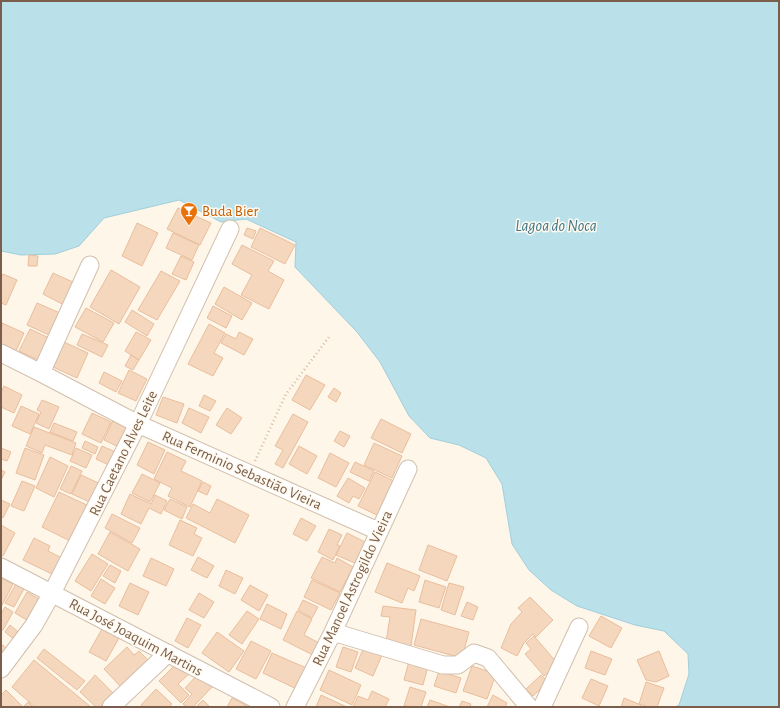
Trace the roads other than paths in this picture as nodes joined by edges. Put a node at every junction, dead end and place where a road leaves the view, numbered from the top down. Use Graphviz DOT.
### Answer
graph roads {
  1 [pos="230,229"];
  2 [pos="90,265"];
  3 [pos="1,353"];
  4 [pos="41,372"];
  5 [pos="138,424"];
  6 [pos="408,469"];
  7 [pos="378,531"];
  8 [pos="1,567"];
  9 [pos="52,593"];
  10 [pos="579,627"];
  11 [pos="333,632"];
  12 [pos="168,653"];
  13 [pos="1,669"];
  14 [pos="111,707"];
  15 [pos="271,707"];
  16 [pos="295,707"];
  17 [pos="529,707"];
  18 [pos="542,707"];
  1 -- 5 [label="street, Rua Caetano Alves Leite"];
  2 -- 4 [label="street"];
  3 -- 4 [label="street, Rua Ferminio Sebastião Vieira"];
  4 -- 5 [label="street, Rua Ferminio Sebastião Vieira"];
  5 -- 7 [label="street, Rua Ferminio Sebastião Vieira"];
  5 -- 9 [label="street, Rua Caetano Alves Leite"];
  6 -- 7 [label="street, Rua Manoel Astrogildo Vieira"];
  7 -- 11 [label="street, Rua Manoel Astrogildo Vieira"];
  8 -- 9 [label="street, Rua José Joaquim Martins"];
  9 -- 12 [label="street, Rua José Joaquim Martins"];
  9 -- 13 [label="street, Rua Caetano Alves Leite"];
  10 -- 18 [label="street"];
  11 -- 16 [label="street, Rua Manoel Astrogildo Vieira"];
  11 -- 17 [label="street"];
  12 -- 14 [label="street"];
  12 -- 15 [label="street, Rua José Joaquim Martins"];
}
